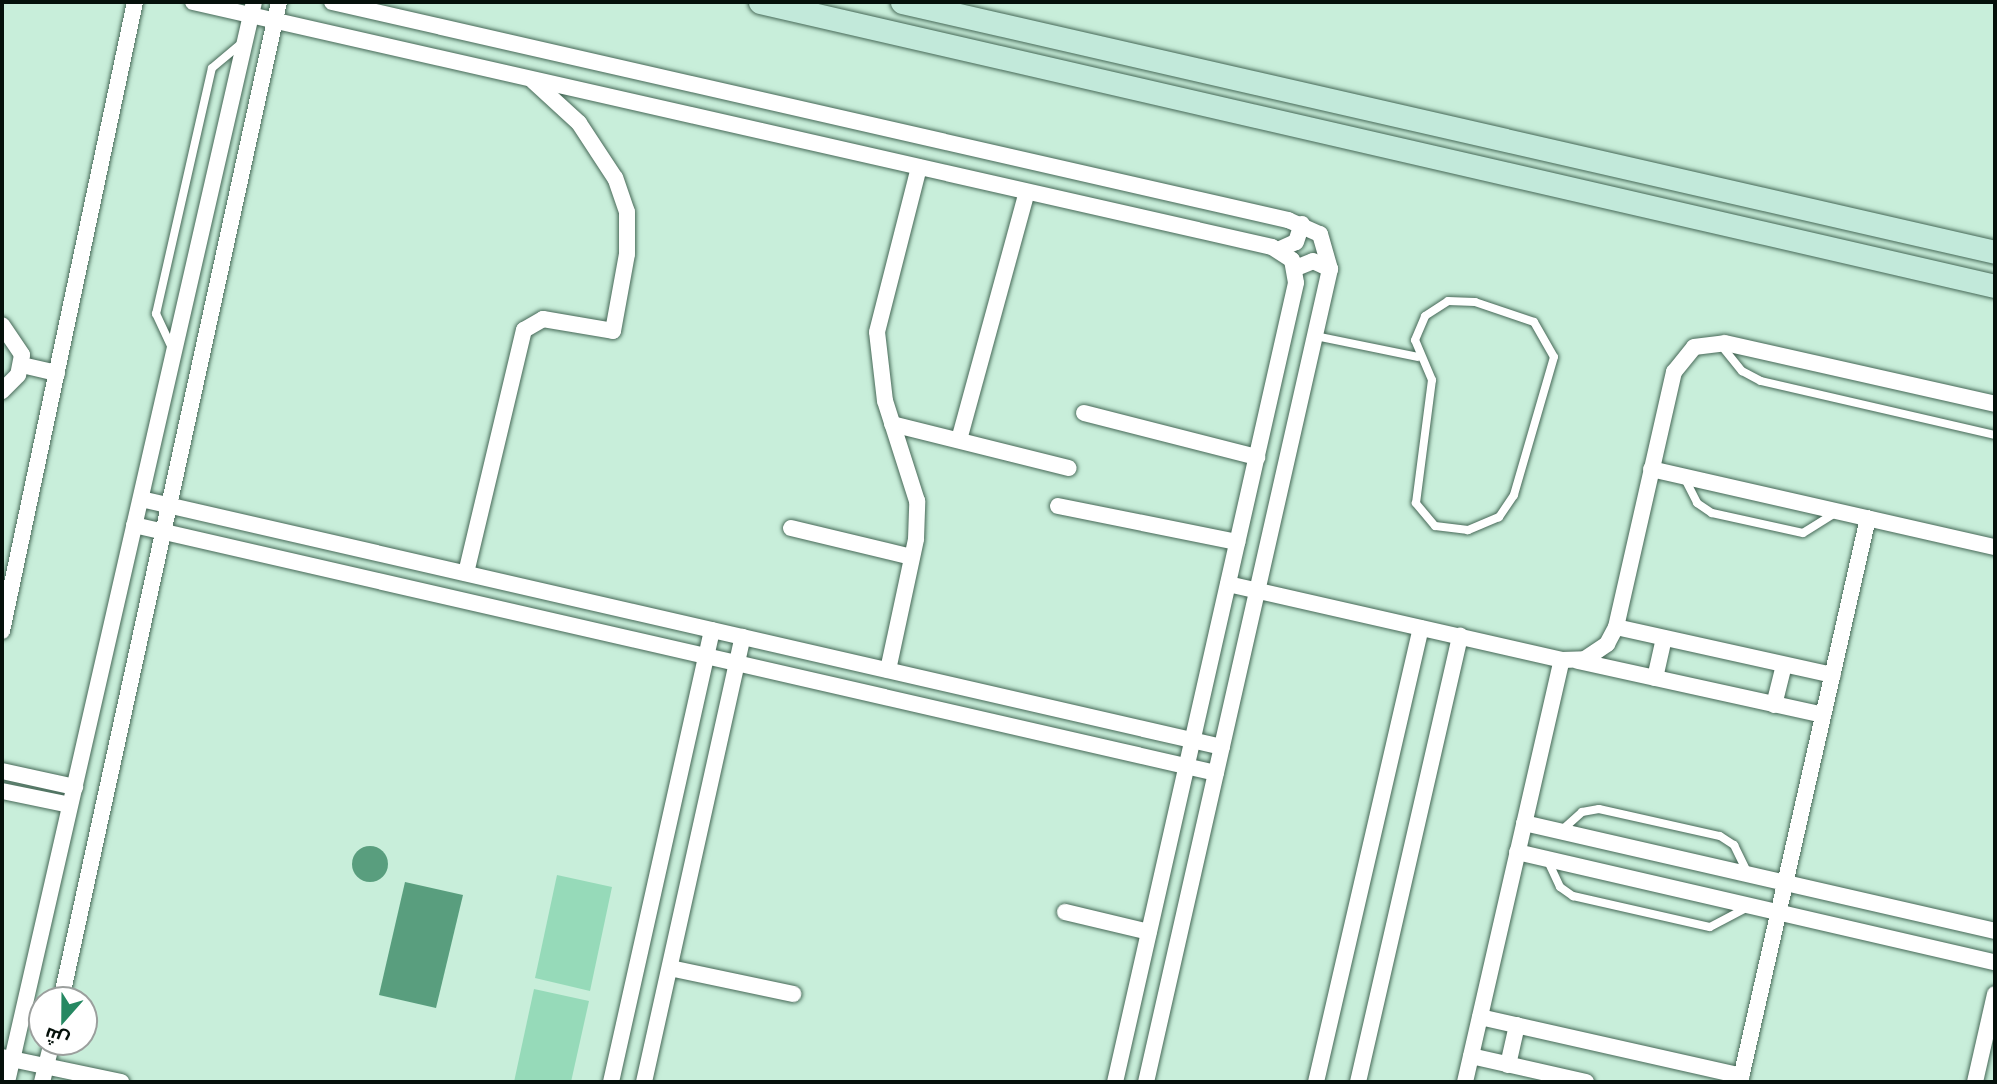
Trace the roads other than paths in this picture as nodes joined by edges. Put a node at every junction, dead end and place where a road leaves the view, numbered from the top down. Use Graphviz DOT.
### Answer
graph roads {
  1 [pos="135,2"];
  2 [pos="193,2"];
  3 [pos="279,2"];
  4 [pos="332,2"];
  5 [pos="760,2"];
  6 [pos="902,2"];
  7 [pos="252,8"];
  8 [pos="275,20"];
  9 [pos="245,39"];
  10 [pos="530,78"];
  11 [pos="919,167"];
  12 [pos="1027,192"];
  13 [pos="1302,224"];
  14 [pos="1280,250"];
  15 [pos="1995,252"];
  16 [pos="1296,268"];
  17 [pos="1330,269"];
  18 [pos="1995,286"];
  19 [pos="2,325"];
  20 [pos="1315,336"];
  21 [pos="1718,342"];
  22 [pos="174,352"];
  23 [pos="1418,357"];
  24 [pos="22,365"];
  25 [pos="57,373"];
  26 [pos="2,391"];
  27 [pos="1995,404"];
  28 [pos="1084,413"];
  29 [pos="892,424"];
  30 [pos="1995,435"];
  31 [pos="959,440"];
  32 [pos="1257,457"];
  33 [pos="1069,468"];
  34 [pos="1651,469"];
  35 [pos="1683,476"];
  36 [pos="141,499"];
  37 [pos="169,505"];
  38 [pos="1058,506"];
  39 [pos="1838,512"];
  40 [pos="1868,518"];
  41 [pos="134,525"];
  42 [pos="791,528"];
  43 [pos="163,532"];
  44 [pos="1237,542"];
  45 [pos="1995,548"];
  46 [pos="912,557"];
  47 [pos="466,573"];
  48 [pos="1228,584"];
  49 [pos="1258,590"];
  50 [pos="1616,627"];
  51 [pos="1421,628"];
  52 [pos="712,630"];
  53 [pos="2,631"];
  54 [pos="1460,636"];
  55 [pos="743,637"];
  56 [pos="1664,638"];
  57 [pos="707,656"];
  58 [pos="1569,660"];
  59 [pos="737,663"];
  60 [pos="1784,665"];
  61 [pos="888,670"];
  62 [pos="1832,675"];
  63 [pos="1655,678"];
  64 [pos="1774,705"];
  65 [pos="1823,715"];
  66 [pos="1193,740"];
  67 [pos="1222,747"];
  68 [pos="1187,766"];
  69 [pos="2,771"];
  70 [pos="1216,773"];
  71 [pos="75,787"];
  72 [pos="2,791"];
  73 [pos="71,805"];
  74 [pos="1524,822"];
  75 [pos="1560,831"];
  76 [pos="1517,852"];
  77 [pos="1547,859"];
  78 [pos="1748,874"];
  79 [pos="1785,883"];
  80 [pos="1750,906"];
  81 [pos="1065,912"];
  82 [pos="1779,912"];
  83 [pos="1995,931"];
  84 [pos="1149,932"];
  85 [pos="1995,962"];
  86 [pos="670,968"];
  87 [pos="64,986"];
  88 [pos="793,994"];
  89 [pos="1995,994"];
  90 [pos="1480,1017"];
  91 [pos="1517,1025"];
  92 [pos="49,1056"];
  93 [pos="1471,1056"];
  94 [pos="7,1057"];
  95 [pos="47,1065"];
  96 [pos="1508,1065"];
  97 [pos="1700,1075"];
  98 [pos="1740,1079"];
  99 [pos="7,1082"];
  100 [pos="43,1082"];
  101 [pos="121,1082"];
  102 [pos="611,1082"];
  103 [pos="644,1082"];
  104 [pos="1115,1082"];
  105 [pos="1146,1082"];
  106 [pos="1317,1082"];
  107 [pos="1358,1082"];
  108 [pos="1465,1082"];
  109 [pos="1586,1082"];
  110 [pos="1975,1082"];
  1 -- 25 [label="street"];
  2 -- 7 [label="street"];
  3 -- 8 [label="street"];
  4 -- 13 [label="street"];
  5 -- 18 [label="street"];
  6 -- 15 [label="street"];
  7 -- 8 [label="street"];
  7 -- 9 [label="street"];
  8 -- 10 [label="street"];
  8 -- 37 [label="street"];
  9 -- 22 [label="street"];
  9 -- 22 [label="lane"];
  10 -- 11 [label="street"];
  10 -- 47 [label="street"];
  11 -- 12 [label="street"];
  11 -- 29 [label="street"];
  12 -- 14 [label="street"];
  12 -- 31 [label="street"];
  13 -- 14 [label="street"];
  13 -- 17 [label="street"];
  14 -- 16 [label="street"];
  16 -- 17 [label="street"];
  16 -- 32 [label="street"];
  17 -- 20 [label="street"];
  19 -- 24 [label="street"];
  20 -- 23 [label="lane"];
  20 -- 49 [label="street"];
  21 -- 27 [label="street"];
  21 -- 30 [label="lane"];
  21 -- 34 [label="street"];
  22 -- 36 [label="street"];
  23 -- 23 [label="lane"];
  24 -- 25 [label="street"];
  24 -- 26 [label="street"];
  25 -- 53 [label="street"];
  28 -- 32 [label="street"];
  29 -- 31 [label="street"];
  29 -- 46 [label="street"];
  31 -- 33 [label="street"];
  32 -- 44 [label="street"];
  34 -- 35 [label="street"];
  34 -- 50 [label="street"];
  35 -- 39 [label="street"];
  35 -- 39 [label="lane"];
  36 -- 37 [label="street"];
  36 -- 41 [label="street"];
  37 -- 43 [label="street"];
  37 -- 47 [label="street"];
  38 -- 44 [label="street"];
  39 -- 40 [label="street"];
  40 -- 45 [label="street"];
  40 -- 62 [label="street"];
  41 -- 43 [label="street"];
  41 -- 71 [label="street"];
  42 -- 46 [label="street"];
  43 -- 57 [label="street"];
  43 -- 87 [label="street"];
  44 -- 48 [label="street"];
  46 -- 61 [label="street"];
  47 -- 52 [label="street"];
  48 -- 49 [label="street"];
  48 -- 66 [label="street"];
  49 -- 51 [label="street"];
  49 -- 67 [label="street"];
  50 -- 56 [label="street"];
  50 -- 58 [label="street"];
  51 -- 54 [label="street"];
  51 -- 106 [label="street"];
  52 -- 55 [label="street"];
  52 -- 57 [label="street"];
  54 -- 58 [label="street"];
  54 -- 107 [label="street"];
  55 -- 59 [label="street"];
  55 -- 61 [label="street"];
  56 -- 60 [label="street"];
  56 -- 63 [label="street"];
  57 -- 59 [label="street"];
  57 -- 102 [label="street"];
  58 -- 63 [label="street"];
  58 -- 74 [label="street"];
  59 -- 68 [label="street"];
  59 -- 86 [label="street"];
  60 -- 62 [label="street"];
  60 -- 64 [label="street"];
  61 -- 66 [label="street"];
  62 -- 65 [label="street"];
  63 -- 64 [label="street"];
  64 -- 65 [label="street"];
  65 -- 79 [label="street"];
  66 -- 67 [label="street"];
  66 -- 68 [label="street"];
  67 -- 70 [label="street"];
  68 -- 70 [label="street"];
  68 -- 84 [label="street"];
  69 -- 71 [label="street"];
  70 -- 105 [label="street"];
  71 -- 73 [label="street"];
  72 -- 73 [label="street"];
  73 -- 94 [label="street"];
  74 -- 75 [label="street"];
  74 -- 76 [label="street"];
  75 -- 78 [label="street"];
  75 -- 78 [label="lane"];
  76 -- 77 [label="street"];
  76 -- 90 [label="street"];
  77 -- 80 [label="street"];
  77 -- 80 [label="lane"];
  78 -- 79 [label="street"];
  79 -- 82 [label="street"];
  79 -- 83 [label="street"];
  80 -- 82 [label="street"];
  81 -- 84 [label="street"];
  82 -- 85 [label="street"];
  82 -- 98 [label="street"];
  84 -- 104 [label="street"];
  86 -- 88 [label="street"];
  86 -- 103 [label="street"];
  89 -- 110 [label="street"];
  90 -- 91 [label="street"];
  90 -- 93 [label="street"];
  91 -- 96 [label="street"];
  91 -- 97 [label="street"];
  92 -- 95 [label="street"];
  93 -- 96 [label="street"];
  93 -- 108 [label="street"];
  94 -- 95 [label="street"];
  94 -- 99 [label="street"];
  95 -- 100 [label="street"];
  95 -- 101 [label="street"];
  96 -- 109 [label="street"];
  97 -- 98 [label="street"];
}
